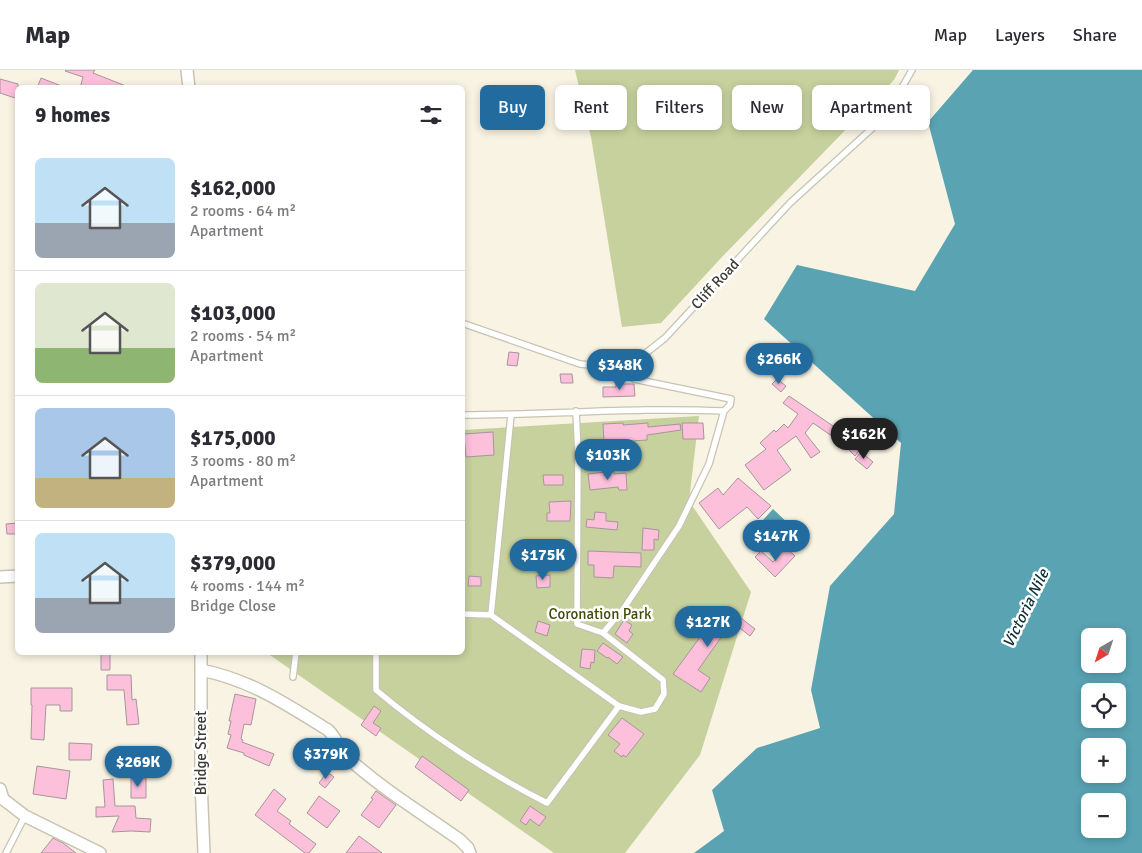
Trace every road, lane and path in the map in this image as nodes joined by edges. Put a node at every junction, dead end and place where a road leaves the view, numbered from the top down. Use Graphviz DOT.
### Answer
graph roads {
  1 [pos="187,70"];
  2 [pos="912,70"];
  3 [pos="189,85"];
  4 [pos="465,324"];
  5 [pos="621,368"];
  6 [pos="576,411"];
  7 [pos="724,411"];
  8 [pos="465,414"];
  9 [pos="511,415"];
  10 [pos="15,576"];
  11 [pos="0,577"];
  12 [pos="465,614"];
  13 [pos="491,615"];
  14 [pos="603,633"];
  15 [pos="201,655"];
  16 [pos="296,655"];
  17 [pos="376,655"];
  18 [pos="201,670"];
  19 [pos="293,677"];
  20 [pos="619,706"];
  21 [pos="0,789"];
  22 [pos="25,816"];
  23 [pos="6,853"];
  24 [pos="100,853"];
  25 [pos="204,853"];
  26 [pos="470,853"];
  1 -- 3 [label="street"];
  2 -- 5 [label="lane, Cliff Road"];
  4 -- 5 [label="lane"];
  5 -- 7 [label="lane"];
  6 -- 7 [label="lane"];
  6 -- 9 [label="lane"];
  6 -- 14 [label="lane"];
  7 -- 14 [label="lane"];
  8 -- 9 [label="lane"];
  9 -- 13 [label="lane"];
  10 -- 11 [label="street"];
  12 -- 13 [label="lane"];
  13 -- 20 [label="lane"];
  14 -- 20 [label="lane"];
  15 -- 18 [label="street, Bridge Street"];
  16 -- 19 [label="lane"];
  17 -- 20 [label="lane"];
  18 -- 25 [label="street, Bridge Street"];
  18 -- 26 [label="street"];
  21 -- 22 [label="street"];
  22 -- 23 [label="lane"];
  22 -- 24 [label="street"];
}
